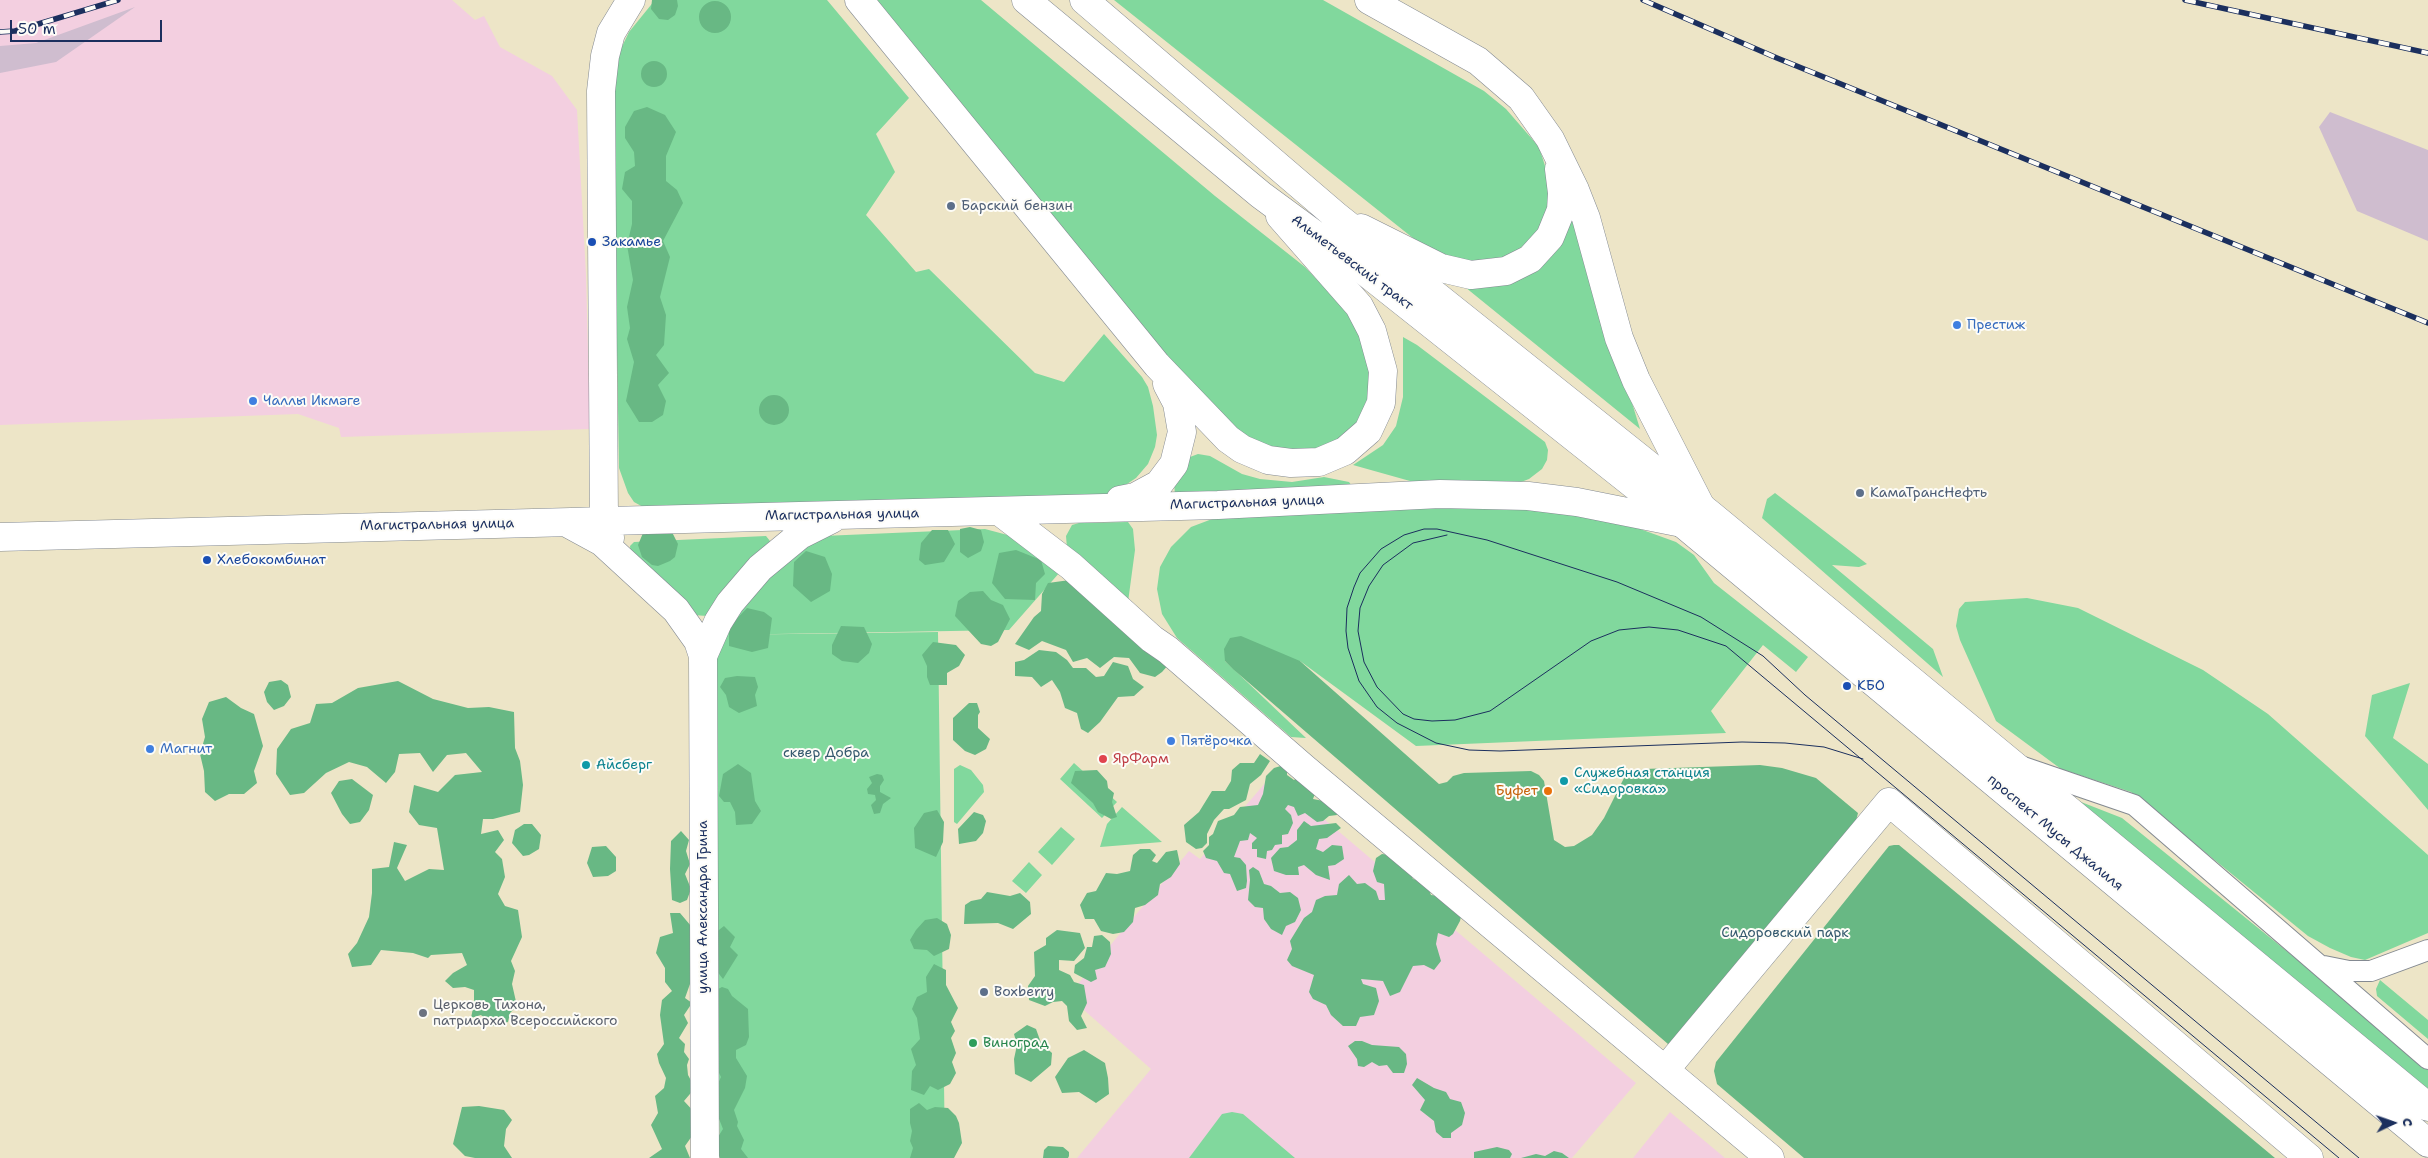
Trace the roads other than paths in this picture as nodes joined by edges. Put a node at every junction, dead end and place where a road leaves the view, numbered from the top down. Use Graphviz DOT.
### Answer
graph roads {
  1 [pos="631,0"];
  2 [pos="859,0"];
  3 [pos="1026,0"];
  4 [pos="1084,0"];
  5 [pos="1369,0"];
  6 [pos="1550,139"];
  7 [pos="1261,195"];
  8 [pos="1335,215"];
  9 [pos="1156,365"];
  10 [pos="605,461"];
  11 [pos="1077,508"];
  12 [pos="999,511"];
  13 [pos="842,515"];
  14 [pos="1691,515"];
  15 [pos="648,519"];
  16 [pos="604,520"];
  17 [pos="563,522"];
  18 [pos="0,537"];
  19 [pos="634,569"];
  20 [pos="704,656"];
  21 [pos="2010,762"];
  22 [pos="2428,950"];
  23 [pos="2321,965"];
  24 [pos="2428,1059"];
  25 [pos="1665,1070"];
  26 [pos="2428,1107"];
  27 [pos="2428,1143"];
  28 [pos="705,1158"];
  29 [pos="1770,1158"];
  30 [pos="2309,1158"];
  1 -- 10 [label="main road"];
  2 -- 9 [label="main road"];
  3 -- 7 [label="main road, Альметьевский тракт"];
  4 -- 8 [label="main road, Альметьевский тракт"];
  5 -- 6 [label="main road"];
  6 -- 8 [label="main road"];
  6 -- 14 [label="main road"];
  7 -- 9 [label="main road"];
  7 -- 14 [label="main road, Альметьевский тракт"];
  8 -- 14 [label="main road, Альметьевский тракт"];
  9 -- 11 [label="main road"];
  10 -- 15 [label="main road"];
  10 -- 16 [label="main road"];
  10 -- 17 [label="main road"];
  11 -- 12 [label="main road, Магистральная улица"];
  11 -- 14 [label="main road, Магистральная улица"];
  12 -- 13 [label="main road, Магистральная улица"];
  12 -- 25 [label="main road"];
  13 -- 15 [label="main road, Магистральная улица"];
  13 -- 20 [label="main road"];
  14 -- 21 [label="main road, проспект Мусы Джалиля"];
  14 -- 27 [label="main road, проспект Мусы Джалиля"];
  15 -- 16 [label="main road, Магистральная улица"];
  16 -- 17 [label="main road, Магистральная улица"];
  16 -- 19 [label="main road"];
  17 -- 18 [label="main road, Магистральная улица"];
  17 -- 19 [label="main road"];
  19 -- 20 [label="main road"];
  20 -- 28 [label="main road, улица Александра Грина"];
  21 -- 23 [label="street"];
  21 -- 26 [label="main road, проспект Мусы Джалиля"];
  22 -- 23 [label="street"];
  23 -- 24 [label="street"];
  25 -- 29 [label="main road"];
  25 -- 30 [label="main road"];
}
